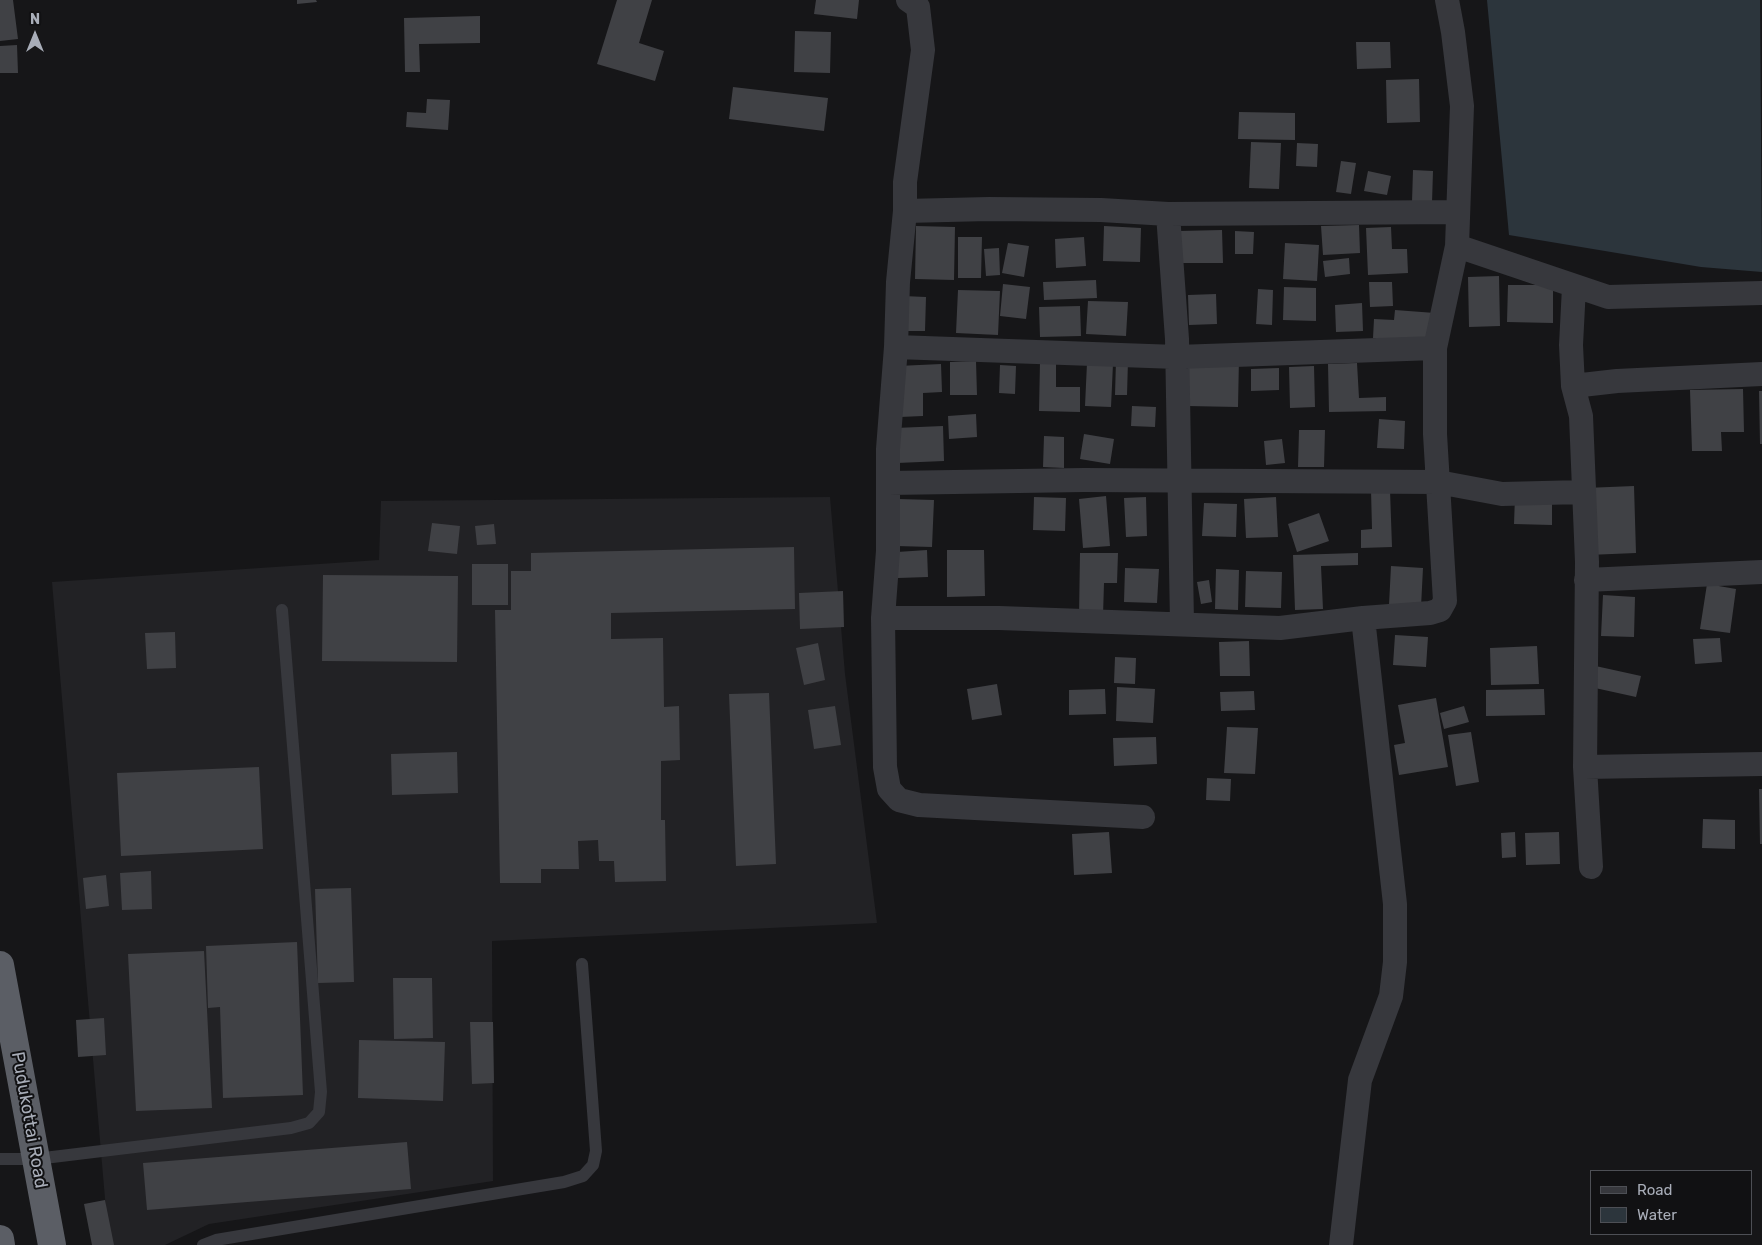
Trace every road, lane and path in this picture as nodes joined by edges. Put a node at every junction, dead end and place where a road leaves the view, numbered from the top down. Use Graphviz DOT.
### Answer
graph roads {
  1 [pos="908,0"];
  2 [pos="1446,0"];
  3 [pos="905,211"];
  4 [pos="1457,212"];
  5 [pos="1168,214"];
  6 [pos="1457,246"];
  7 [pos="1574,287"];
  8 [pos="1762,293"];
  9 [pos="896,347"];
  10 [pos="1436,348"];
  11 [pos="1177,357"];
  12 [pos="1762,374"];
  13 [pos="1573,386"];
  14 [pos="1178,480"];
  15 [pos="1438,482"];
  16 [pos="889,483"];
  17 [pos="1583,492"];
  18 [pos="1762,572"];
  19 [pos="1586,580"];
  20 [pos="282,610"];
  21 [pos="883,618"];
  22 [pos="1363,618"];
  23 [pos="1182,623"];
  24 [pos="1762,764"];
  25 [pos="1585,767"];
  26 [pos="1143,817"];
  27 [pos="1592,867"];
  28 [pos="582,964"];
  29 [pos="0,965"];
  30 [pos="0,1159"];
  31 [pos="36,1159"];
  32 [pos="0,1239"];
  33 [pos="1,1245"];
  34 [pos="52,1245"];
  35 [pos="203,1245"];
  36 [pos="1341,1245"];
  1 -- 3 [label="street"];
  2 -- 4 [label="street"];
  3 -- 5 [label="street"];
  3 -- 9 [label="street"];
  4 -- 5 [label="street"];
  4 -- 6 [label="street"];
  5 -- 11 [label="street"];
  6 -- 7 [label="street"];
  6 -- 10 [label="street"];
  7 -- 8 [label="street"];
  7 -- 13 [label="street"];
  9 -- 11 [label="street"];
  9 -- 16 [label="street"];
  10 -- 11 [label="street"];
  10 -- 15 [label="street"];
  11 -- 14 [label="street"];
  12 -- 13 [label="street"];
  13 -- 17 [label="street"];
  14 -- 15 [label="street"];
  14 -- 16 [label="street"];
  14 -- 23 [label="street"];
  15 -- 17 [label="street"];
  15 -- 22 [label="street"];
  16 -- 21 [label="street"];
  17 -- 19 [label="street"];
  18 -- 19 [label="street"];
  19 -- 25 [label="street"];
  20 -- 31 [label="lane"];
  21 -- 23 [label="street"];
  21 -- 26 [label="street"];
  22 -- 23 [label="street"];
  22 -- 36 [label="street"];
  24 -- 25 [label="street"];
  25 -- 27 [label="street"];
  28 -- 35 [label="lane"];
  29 -- 31 [label="highway, Pudukottai Road"];
  30 -- 31 [label="lane"];
  31 -- 34 [label="highway, Pudukottai Road"];
  32 -- 33 [label="highway"];
}
